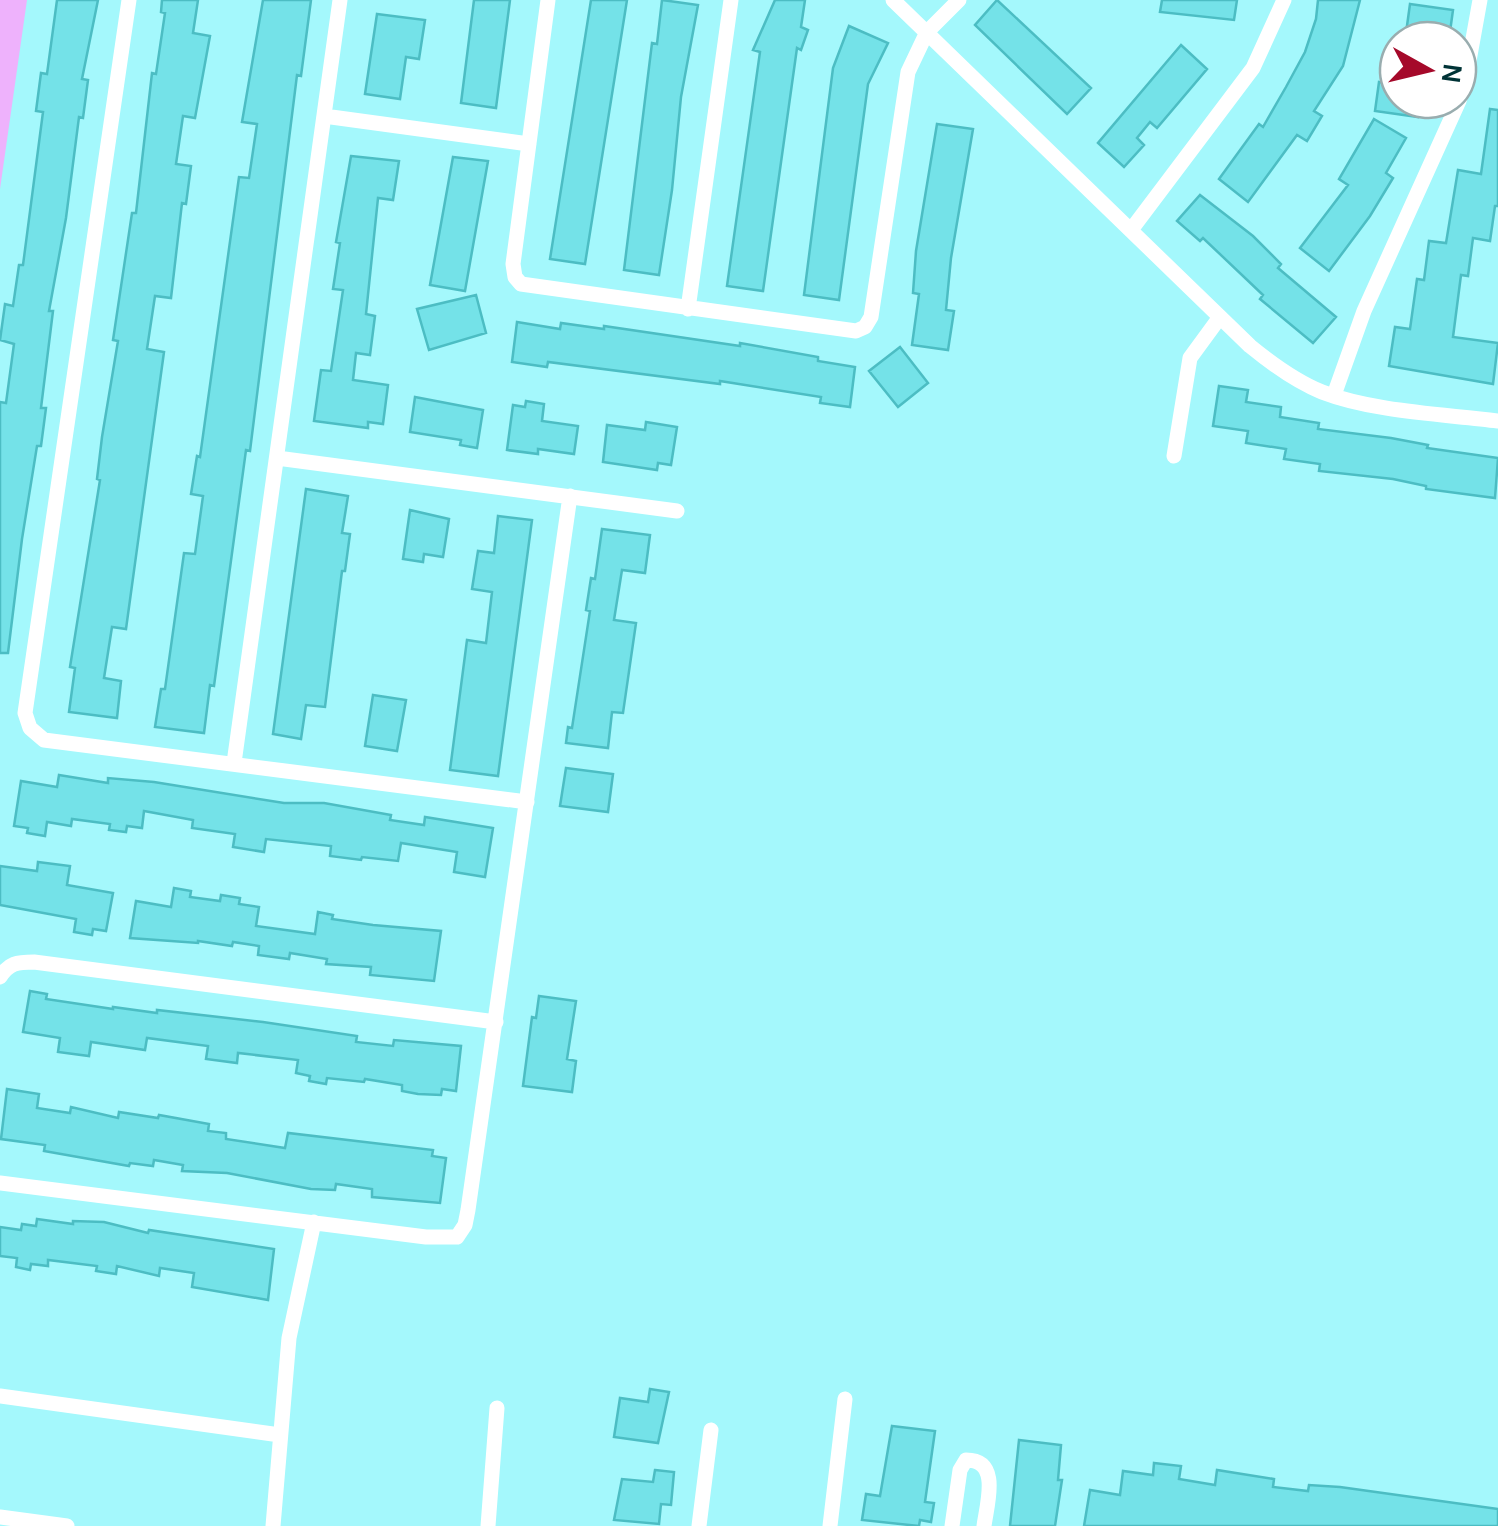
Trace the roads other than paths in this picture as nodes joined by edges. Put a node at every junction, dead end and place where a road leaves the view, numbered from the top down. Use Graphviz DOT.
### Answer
graph roads {
  1 [pos="129,0"];
  2 [pos="340,0"];
  3 [pos="548,0"];
  4 [pos="732,0"];
  5 [pos="893,0"];
  6 [pos="959,0"];
  7 [pos="1284,0"];
  8 [pos="1480,0"];
  9 [pos="927,32"];
  10 [pos="324,116"];
  11 [pos="529,144"];
  12 [pos="1131,230"];
  13 [pos="688,308"];
  14 [pos="1220,317"];
  15 [pos="1334,396"];
  16 [pos="1498,422"];
  17 [pos="1174,456"];
  18 [pos="277,458"];
  19 [pos="570,496"];
  20 [pos="677,511"];
  21 [pos="234,763"];
  22 [pos="527,802"];
  23 [pos="0,978"];
  24 [pos="496,1022"];
  25 [pos="0,1183"];
  26 [pos="314,1222"];
  27 [pos="0,1396"];
  28 [pos="846,1399"];
  29 [pos="497,1408"];
  30 [pos="711,1430"];
  31 [pos="280,1436"];
  32 [pos="0,1518"];
  33 [pos="67,1526"];
  34 [pos="272,1526"];
  35 [pos="488,1526"];
  36 [pos="699,1526"];
  37 [pos="830,1526"];
  38 [pos="952,1526"];
  39 [pos="984,1526"];
  1 -- 21 [label="street"];
  2 -- 10 [label="street"];
  3 -- 11 [label="street"];
  4 -- 13 [label="street"];
  5 -- 9 [label="street"];
  6 -- 9 [label="street"];
  7 -- 12 [label="street"];
  8 -- 15 [label="street"];
  9 -- 12 [label="street"];
  9 -- 13 [label="street"];
  10 -- 11 [label="street"];
  10 -- 18 [label="street"];
  11 -- 13 [label="street"];
  12 -- 14 [label="street"];
  14 -- 15 [label="street"];
  14 -- 17 [label="street"];
  15 -- 16 [label="street"];
  18 -- 19 [label="street"];
  18 -- 21 [label="street"];
  19 -- 20 [label="street"];
  19 -- 22 [label="street"];
  21 -- 22 [label="street"];
  22 -- 24 [label="street"];
  23 -- 24 [label="street"];
  24 -- 26 [label="street"];
  25 -- 26 [label="street"];
  26 -- 31 [label="street"];
  27 -- 31 [label="street"];
  28 -- 37 [label="street"];
  29 -- 35 [label="street"];
  30 -- 36 [label="street"];
  31 -- 34 [label="street"];
  32 -- 33 [label="street"];
  38 -- 39 [label="street"];
}
